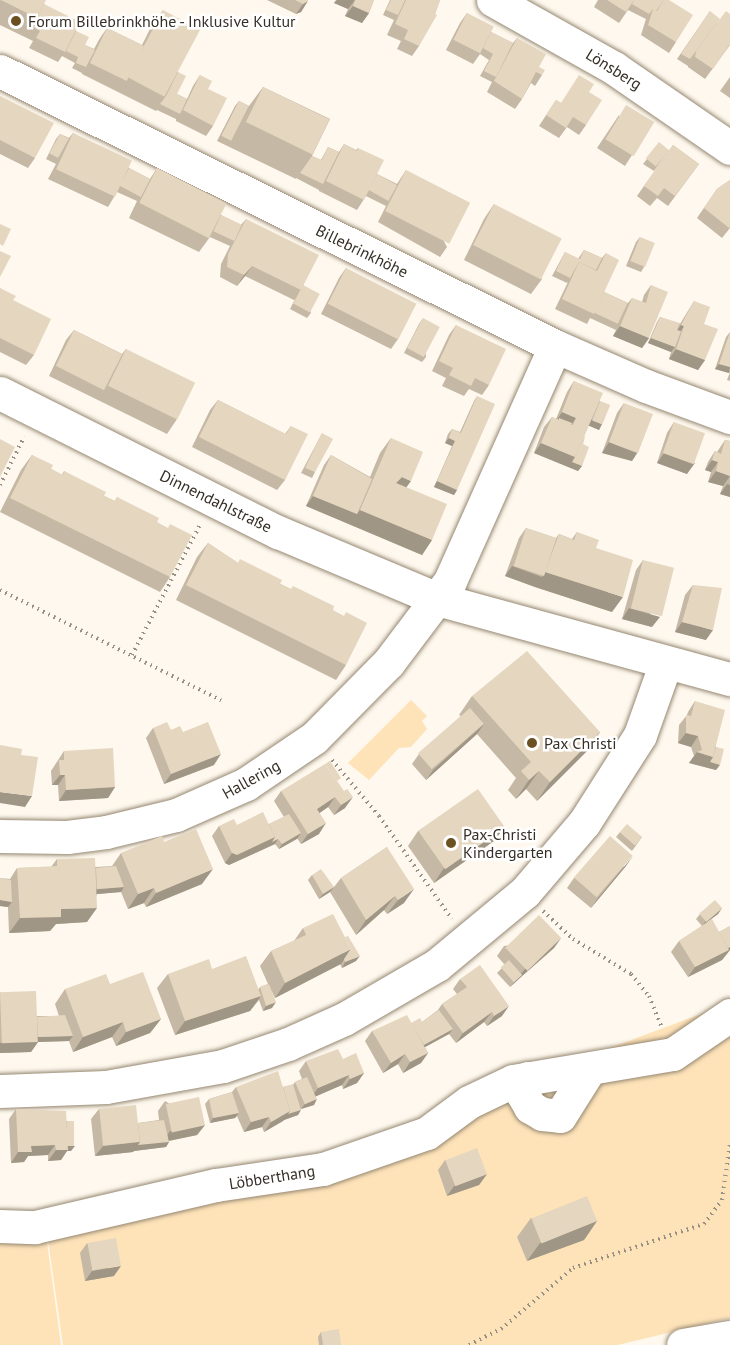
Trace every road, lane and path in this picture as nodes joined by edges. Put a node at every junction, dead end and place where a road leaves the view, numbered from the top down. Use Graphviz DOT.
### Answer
graph roads {
  1 [pos="493,0"];
  2 [pos="0,71"];
  3 [pos="730,148"];
  4 [pos="555,346"];
  5 [pos="0,393"];
  6 [pos="37,412"];
  7 [pos="730,417"];
  8 [pos="0,485"];
  9 [pos="213,501"];
  10 [pos="0,590"];
  11 [pos="437,599"];
  12 [pos="132,655"];
  13 [pos="666,662"];
  14 [pos="730,679"];
  15 [pos="221,700"];
  16 [pos="314,738"];
  17 [pos="0,836"];
  18 [pos="525,892"];
  19 [pos="469,940"];
  20 [pos="730,1015"];
  21 [pos="673,1054"];
  22 [pos="0,1091"];
  23 [pos="730,1143"];
  24 [pos="0,1226"];
  25 [pos="730,1336"];
  26 [pos="469,1345"];
  27 [pos="683,1345"];
  1 -- 3 [label="street, Lönsberg"];
  2 -- 4 [label="street, Billebrinkhöhe"];
  4 -- 7 [label="street, Billebrinkhöhe"];
  4 -- 11 [label="street"];
  5 -- 6 [label="street, Dinnendahlstraße"];
  6 -- 8 [label="path"];
  6 -- 9 [label="street, Dinnendahlstraße"];
  9 -- 11 [label="street, Dinnendahlstraße"];
  9 -- 12 [label="path"];
  10 -- 12 [label="path"];
  11 -- 13 [label="street, Dinnendahlstraße"];
  11 -- 16 [label="street, Hallering"];
  12 -- 15 [label="path"];
  13 -- 14 [label="street, Dinnendahlstraße"];
  13 -- 18 [label="street"];
  16 -- 17 [label="street, Hallering"];
  16 -- 19 [label="path"];
  18 -- 19 [label="street"];
  18 -- 21 [label="path"];
  19 -- 22 [label="street"];
  20 -- 21 [label="street, Löbberthang"];
  21 -- 24 [label="street, Löbberthang"];
  23 -- 26 [label="path"];
  25 -- 27 [label="street"];
}
